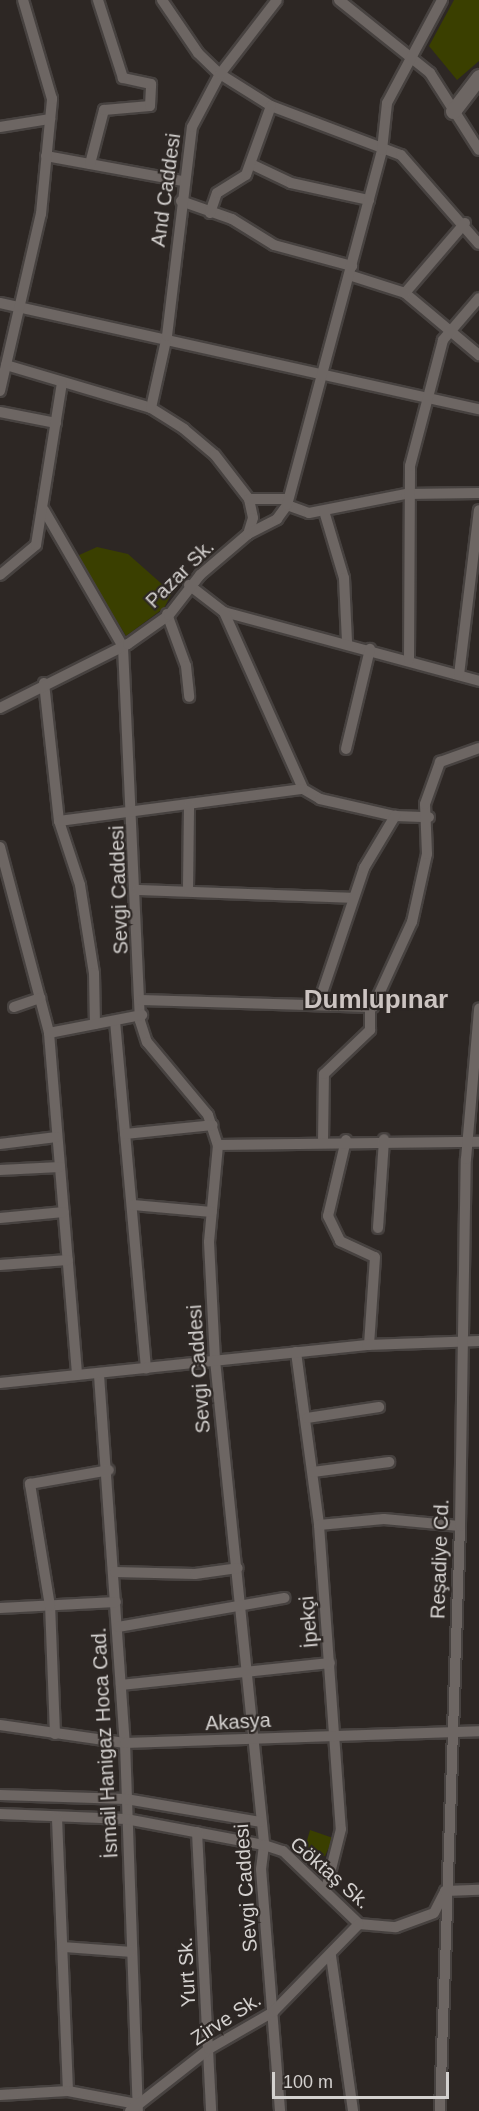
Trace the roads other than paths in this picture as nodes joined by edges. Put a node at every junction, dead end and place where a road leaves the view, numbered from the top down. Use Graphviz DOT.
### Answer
graph roads {
  1 [pos="23,0"];
  2 [pos="98,0"];
  3 [pos="277,0"];
  4 [pos="339,0"];
  5 [pos="442,0"];
  6 [pos="166,2"];
  7 [pos="410,60"];
  8 [pos="220,74"];
  9 [pos="479,78"];
  10 [pos="479,92"];
  11 [pos="271,106"];
  12 [pos="453,111"];
  13 [pos="50,119"];
  14 [pos="0,127"];
  15 [pos="382,150"];
  16 [pos="479,150"];
  17 [pos="46,156"];
  18 [pos="90,164"];
  19 [pos="251,164"];
  20 [pos="182,181"];
  21 [pos="369,200"];
  22 [pos="181,201"];
  23 [pos="210,213"];
  24 [pos="465,223"];
  25 [pos="479,244"];
  26 [pos="351,270"];
  27 [pos="405,293"];
  28 [pos="479,298"];
  29 [pos="0,303"];
  30 [pos="22,308"];
  31 [pos="449,332"];
  32 [pos="167,336"];
  33 [pos="479,355"];
  34 [pos="6,365"];
  35 [pos="323,371"];
  36 [pos="62,383"];
  37 [pos="0,391"];
  38 [pos="425,396"];
  39 [pos="151,408"];
  40 [pos="479,409"];
  41 [pos="0,412"];
  42 [pos="56,423"];
  43 [pos="479,493"];
  44 [pos="406,494"];
  45 [pos="249,499"];
  46 [pos="287,502"];
  47 [pos="44,510"];
  48 [pos="479,510"];
  49 [pos="324,511"];
  50 [pos="249,533"];
  51 [pos="0,575"];
  52 [pos="190,586"];
  53 [pos="225,612"];
  54 [pos="167,615"];
  55 [pos="347,642"];
  56 [pos="123,646"];
  57 [pos="370,649"];
  58 [pos="409,660"];
  59 [pos="459,675"];
  60 [pos="479,681"];
  61 [pos="44,685"];
  62 [pos="189,697"];
  63 [pos="0,706"];
  64 [pos="479,748"];
  65 [pos="346,749"];
  66 [pos="303,789"];
  67 [pos="189,806"];
  68 [pos="134,811"];
  69 [pos="395,816"];
  70 [pos="429,817"];
  71 [pos="59,821"];
  72 [pos="0,847"];
  73 [pos="136,890"];
  74 [pos="188,890"];
  75 [pos="352,898"];
  76 [pos="40,998"];
  77 [pos="141,1000"];
  78 [pos="318,1005"];
  79 [pos="14,1007"];
  80 [pos="370,1007"];
  81 [pos="479,1009"];
  82 [pos="142,1015"];
  83 [pos="115,1021"];
  84 [pos="478,1022"];
  85 [pos="95,1024"];
  86 [pos="50,1033"];
  87 [pos="213,1125"];
  88 [pos="125,1134"];
  89 [pos="57,1137"];
  90 [pos="384,1139"];
  91 [pos="346,1140"];
  92 [pos="473,1141"];
  93 [pos="323,1142"];
  94 [pos="0,1144"];
  95 [pos="218,1144"];
  96 [pos="60,1167"];
  97 [pos="0,1170"];
  98 [pos="133,1205"];
  99 [pos="64,1212"];
  100 [pos="212,1212"];
  101 [pos="0,1218"];
  102 [pos="378,1228"];
  103 [pos="68,1260"];
  104 [pos="0,1265"];
  105 [pos="463,1341"];
  106 [pos="479,1341"];
  107 [pos="369,1345"];
  108 [pos="296,1352"];
  109 [pos="215,1360"];
  110 [pos="146,1369"];
  111 [pos="77,1375"];
  112 [pos="99,1375"];
  113 [pos="0,1383"];
  114 [pos="379,1407"];
  115 [pos="307,1418"];
  116 [pos="389,1462"];
  117 [pos="109,1470"];
  118 [pos="313,1472"];
  119 [pos="319,1525"];
  120 [pos="460,1526"];
  121 [pos="238,1568"];
  122 [pos="115,1572"];
  123 [pos="285,1598"];
  124 [pos="116,1602"];
  125 [pos="242,1605"];
  126 [pos="50,1606"];
  127 [pos="0,1608"];
  128 [pos="118,1627"];
  129 [pos="330,1663"];
  130 [pos="246,1672"];
  131 [pos="121,1685"];
  132 [pos="0,1725"];
  133 [pos="451,1731"];
  134 [pos="479,1731"];
  135 [pos="56,1734"];
  136 [pos="334,1736"];
  137 [pos="251,1739"];
  138 [pos="125,1743"];
  139 [pos="0,1795"];
  140 [pos="126,1799"];
  141 [pos="0,1814"];
  142 [pos="57,1818"];
  143 [pos="126,1819"];
  144 [pos="260,1822"];
  145 [pos="197,1832"];
  146 [pos="264,1845"];
  147 [pos="326,1889"];
  148 [pos="479,1890"];
  149 [pos="446,1891"];
  150 [pos="359,1924"];
  151 [pos="63,1947"];
  152 [pos="132,1952"];
  153 [pos="331,1956"];
  154 [pos="273,2012"];
  155 [pos="209,2049"];
  156 [pos="68,2091"];
  157 [pos="0,2095"];
  158 [pos="135,2109"];
  159 [pos="211,2111"];
  160 [pos="280,2111"];
  161 [pos="353,2111"];
  162 [pos="440,2111"];
  1 -- 13 [label="street"];
  2 -- 18 [label="street"];
  3 -- 8 [label="street, And Caddesi"];
  4 -- 7 [label="street"];
  5 -- 7 [label="street"];
  6 -- 8 [label="street"];
  7 -- 12 [label="street"];
  7 -- 15 [label="street"];
  8 -- 11 [label="street"];
  8 -- 20 [label="street, And Caddesi"];
  9 -- 12 [label="street"];
  10 -- 12 [label="street"];
  11 -- 15 [label="street"];
  11 -- 19 [label="street"];
  12 -- 16 [label="street"];
  13 -- 14 [label="street"];
  13 -- 17 [label="street"];
  15 -- 21 [label="street"];
  15 -- 24 [label="street"];
  17 -- 18 [label="street"];
  17 -- 30 [label="street"];
  18 -- 20 [label="street"];
  19 -- 21 [label="street"];
  19 -- 23 [label="street"];
  20 -- 22 [label="street, And Caddesi"];
  21 -- 26 [label="street"];
  22 -- 23 [label="street"];
  22 -- 32 [label="street, And Caddesi"];
  23 -- 26 [label="street"];
  24 -- 25 [label="street"];
  24 -- 27 [label="street"];
  26 -- 27 [label="street"];
  26 -- 35 [label="street"];
  27 -- 31 [label="street"];
  28 -- 31 [label="street"];
  29 -- 30 [label="street"];
  30 -- 32 [label="street"];
  30 -- 34 [label="street"];
  31 -- 33 [label="street"];
  31 -- 38 [label="street"];
  32 -- 35 [label="street"];
  32 -- 39 [label="street, And Caddesi"];
  34 -- 36 [label="street"];
  34 -- 37 [label="street"];
  35 -- 38 [label="street"];
  35 -- 46 [label="street"];
  36 -- 39 [label="street"];
  36 -- 42 [label="street"];
  38 -- 40 [label="street"];
  38 -- 44 [label="street"];
  39 -- 45 [label="street"];
  41 -- 42 [label="street"];
  42 -- 47 [label="street"];
  43 -- 44 [label="street"];
  44 -- 49 [label="street"];
  44 -- 58 [label="street"];
  45 -- 46 [label="street"];
  45 -- 50 [label="street"];
  46 -- 49 [label="street"];
  46 -- 50 [label="street, Pazar Sk."];
  47 -- 51 [label="street"];
  47 -- 56 [label="street"];
  48 -- 59 [label="street"];
  49 -- 55 [label="street"];
  50 -- 52 [label="street, Pazar Sk."];
  52 -- 53 [label="street"];
  52 -- 54 [label="street, Pazar Sk."];
  53 -- 55 [label="street"];
  53 -- 66 [label="street"];
  54 -- 56 [label="street, Pazar Sk."];
  54 -- 62 [label="street"];
  55 -- 57 [label="street"];
  56 -- 61 [label="street, Pazar Sk."];
  56 -- 68 [label="street, Sevgi Caddesi"];
  57 -- 58 [label="street"];
  57 -- 65 [label="street"];
  58 -- 59 [label="street"];
  59 -- 60 [label="street"];
  61 -- 63 [label="street, Pazar Sk."];
  61 -- 71 [label="street"];
  64 -- 70 [label="street"];
  66 -- 67 [label="street"];
  66 -- 69 [label="street"];
  67 -- 68 [label="street"];
  67 -- 74 [label="street"];
  68 -- 71 [label="street"];
  68 -- 73 [label="street, Sevgi Caddesi"];
  69 -- 70 [label="street"];
  69 -- 75 [label="street"];
  70 -- 80 [label="street"];
  71 -- 85 [label="street"];
  72 -- 76 [label="street"];
  73 -- 74 [label="street"];
  73 -- 77 [label="street, Sevgi Caddesi"];
  74 -- 75 [label="street"];
  75 -- 78 [label="street"];
  76 -- 79 [label="street"];
  76 -- 86 [label="street"];
  77 -- 78 [label="street"];
  77 -- 82 [label="street, Sevgi Caddesi"];
  78 -- 80 [label="street"];
  80 -- 93 [label="street"];
  81 -- 84 [label="street, Reşadiye Cd."];
  82 -- 83 [label="street"];
  82 -- 87 [label="street, Sevgi Caddesi"];
  83 -- 85 [label="street"];
  83 -- 88 [label="street"];
  84 -- 92 [label="street, Reşadiye Cd."];
  85 -- 86 [label="street"];
  86 -- 89 [label="street"];
  87 -- 88 [label="street"];
  87 -- 95 [label="street, Sevgi Caddesi"];
  88 -- 98 [label="street"];
  89 -- 94 [label="street"];
  89 -- 96 [label="street"];
  90 -- 91 [label="street"];
  90 -- 92 [label="street"];
  90 -- 102 [label="street"];
  91 -- 93 [label="street"];
  91 -- 107 [label="street"];
  92 -- 105 [label="street, Reşadiye Cd."];
  93 -- 95 [label="street"];
  95 -- 100 [label="street, Sevgi Caddesi"];
  96 -- 97 [label="street"];
  96 -- 99 [label="street"];
  98 -- 100 [label="street"];
  98 -- 110 [label="street"];
  99 -- 101 [label="street"];
  99 -- 103 [label="street"];
  100 -- 109 [label="street, Sevgi Caddesi"];
  103 -- 104 [label="street"];
  103 -- 111 [label="street"];
  105 -- 106 [label="street"];
  105 -- 107 [label="street"];
  105 -- 120 [label="street, Reşadiye Cd."];
  107 -- 108 [label="street"];
  108 -- 109 [label="street"];
  108 -- 115 [label="street, İpekçi"];
  109 -- 110 [label="street"];
  109 -- 121 [label="street, Sevgi Caddesi"];
  110 -- 112 [label="street"];
  111 -- 112 [label="street"];
  111 -- 113 [label="street"];
  112 -- 117 [label="street, İsmail Hanigaz Hoca Cad."];
  114 -- 115 [label="street"];
  115 -- 118 [label="street, İpekçi"];
  116 -- 118 [label="street"];
  117 -- 122 [label="street, İsmail Hanigaz Hoca Cad."];
  117 -- 126 [label="street"];
  118 -- 119 [label="street, İpekçi"];
  119 -- 120 [label="street"];
  119 -- 129 [label="street, İpekçi"];
  120 -- 133 [label="street, Reşadiye Cd."];
  121 -- 122 [label="street"];
  121 -- 125 [label="street, Sevgi Caddesi"];
  122 -- 124 [label="street, İsmail Hanigaz Hoca Cad."];
  123 -- 125 [label="street"];
  124 -- 126 [label="street"];
  124 -- 128 [label="street, İsmail Hanigaz Hoca Cad."];
  125 -- 128 [label="street"];
  125 -- 130 [label="street, Sevgi Caddesi"];
  126 -- 127 [label="street"];
  126 -- 135 [label="street"];
  128 -- 131 [label="street, İsmail Hanigaz Hoca Cad."];
  129 -- 130 [label="street"];
  129 -- 136 [label="street, İpekçi"];
  130 -- 131 [label="street"];
  130 -- 137 [label="street, Sevgi Caddesi"];
  131 -- 138 [label="street, İsmail Hanigaz Hoca Cad."];
  132 -- 135 [label="street, Akasya"];
  133 -- 134 [label="street, Akasya"];
  133 -- 136 [label="street, Akasya"];
  133 -- 149 [label="street, Reşadiye Cd."];
  135 -- 138 [label="street, Akasya"];
  136 -- 137 [label="street, Akasya"];
  136 -- 147 [label="street, İpekçi"];
  137 -- 138 [label="street, Akasya"];
  137 -- 144 [label="street, Sevgi Caddesi"];
  138 -- 140 [label="street, İsmail Hanigaz Hoca Cad."];
  139 -- 140 [label="street"];
  140 -- 143 [label="street, İsmail Hanigaz Hoca Cad."];
  140 -- 144 [label="street"];
  141 -- 142 [label="street, Göktaş Sk."];
  142 -- 143 [label="street, Göktaş Sk."];
  142 -- 151 [label="street"];
  143 -- 145 [label="street, Göktaş Sk."];
  143 -- 152 [label="street, İsmail Hanigaz Hoca Cad."];
  144 -- 146 [label="street, Sevgi Caddesi"];
  145 -- 146 [label="street, Göktaş Sk."];
  145 -- 155 [label="street, Yurt Sk."];
  146 -- 147 [label="street, Göktaş Sk."];
  146 -- 154 [label="street, Sevgi Caddesi"];
  147 -- 150 [label="street, Göktaş Sk."];
  148 -- 149 [label="street"];
  149 -- 150 [label="street, Göktaş Sk."];
  149 -- 162 [label="street, Reşadiye Cd."];
  150 -- 153 [label="street, Zirve Sk."];
  151 -- 152 [label="street"];
  151 -- 156 [label="street"];
  152 -- 158 [label="street, İsmail Hanigaz Hoca Cad."];
  153 -- 154 [label="street, Zirve Sk."];
  153 -- 161 [label="street"];
  154 -- 155 [label="street, Zirve Sk."];
  154 -- 160 [label="street, Sevgi Caddesi"];
  155 -- 158 [label="street, Zirve Sk."];
  155 -- 159 [label="street, Yurt Sk."];
  156 -- 157 [label="street"];
  156 -- 158 [label="street"];
}
